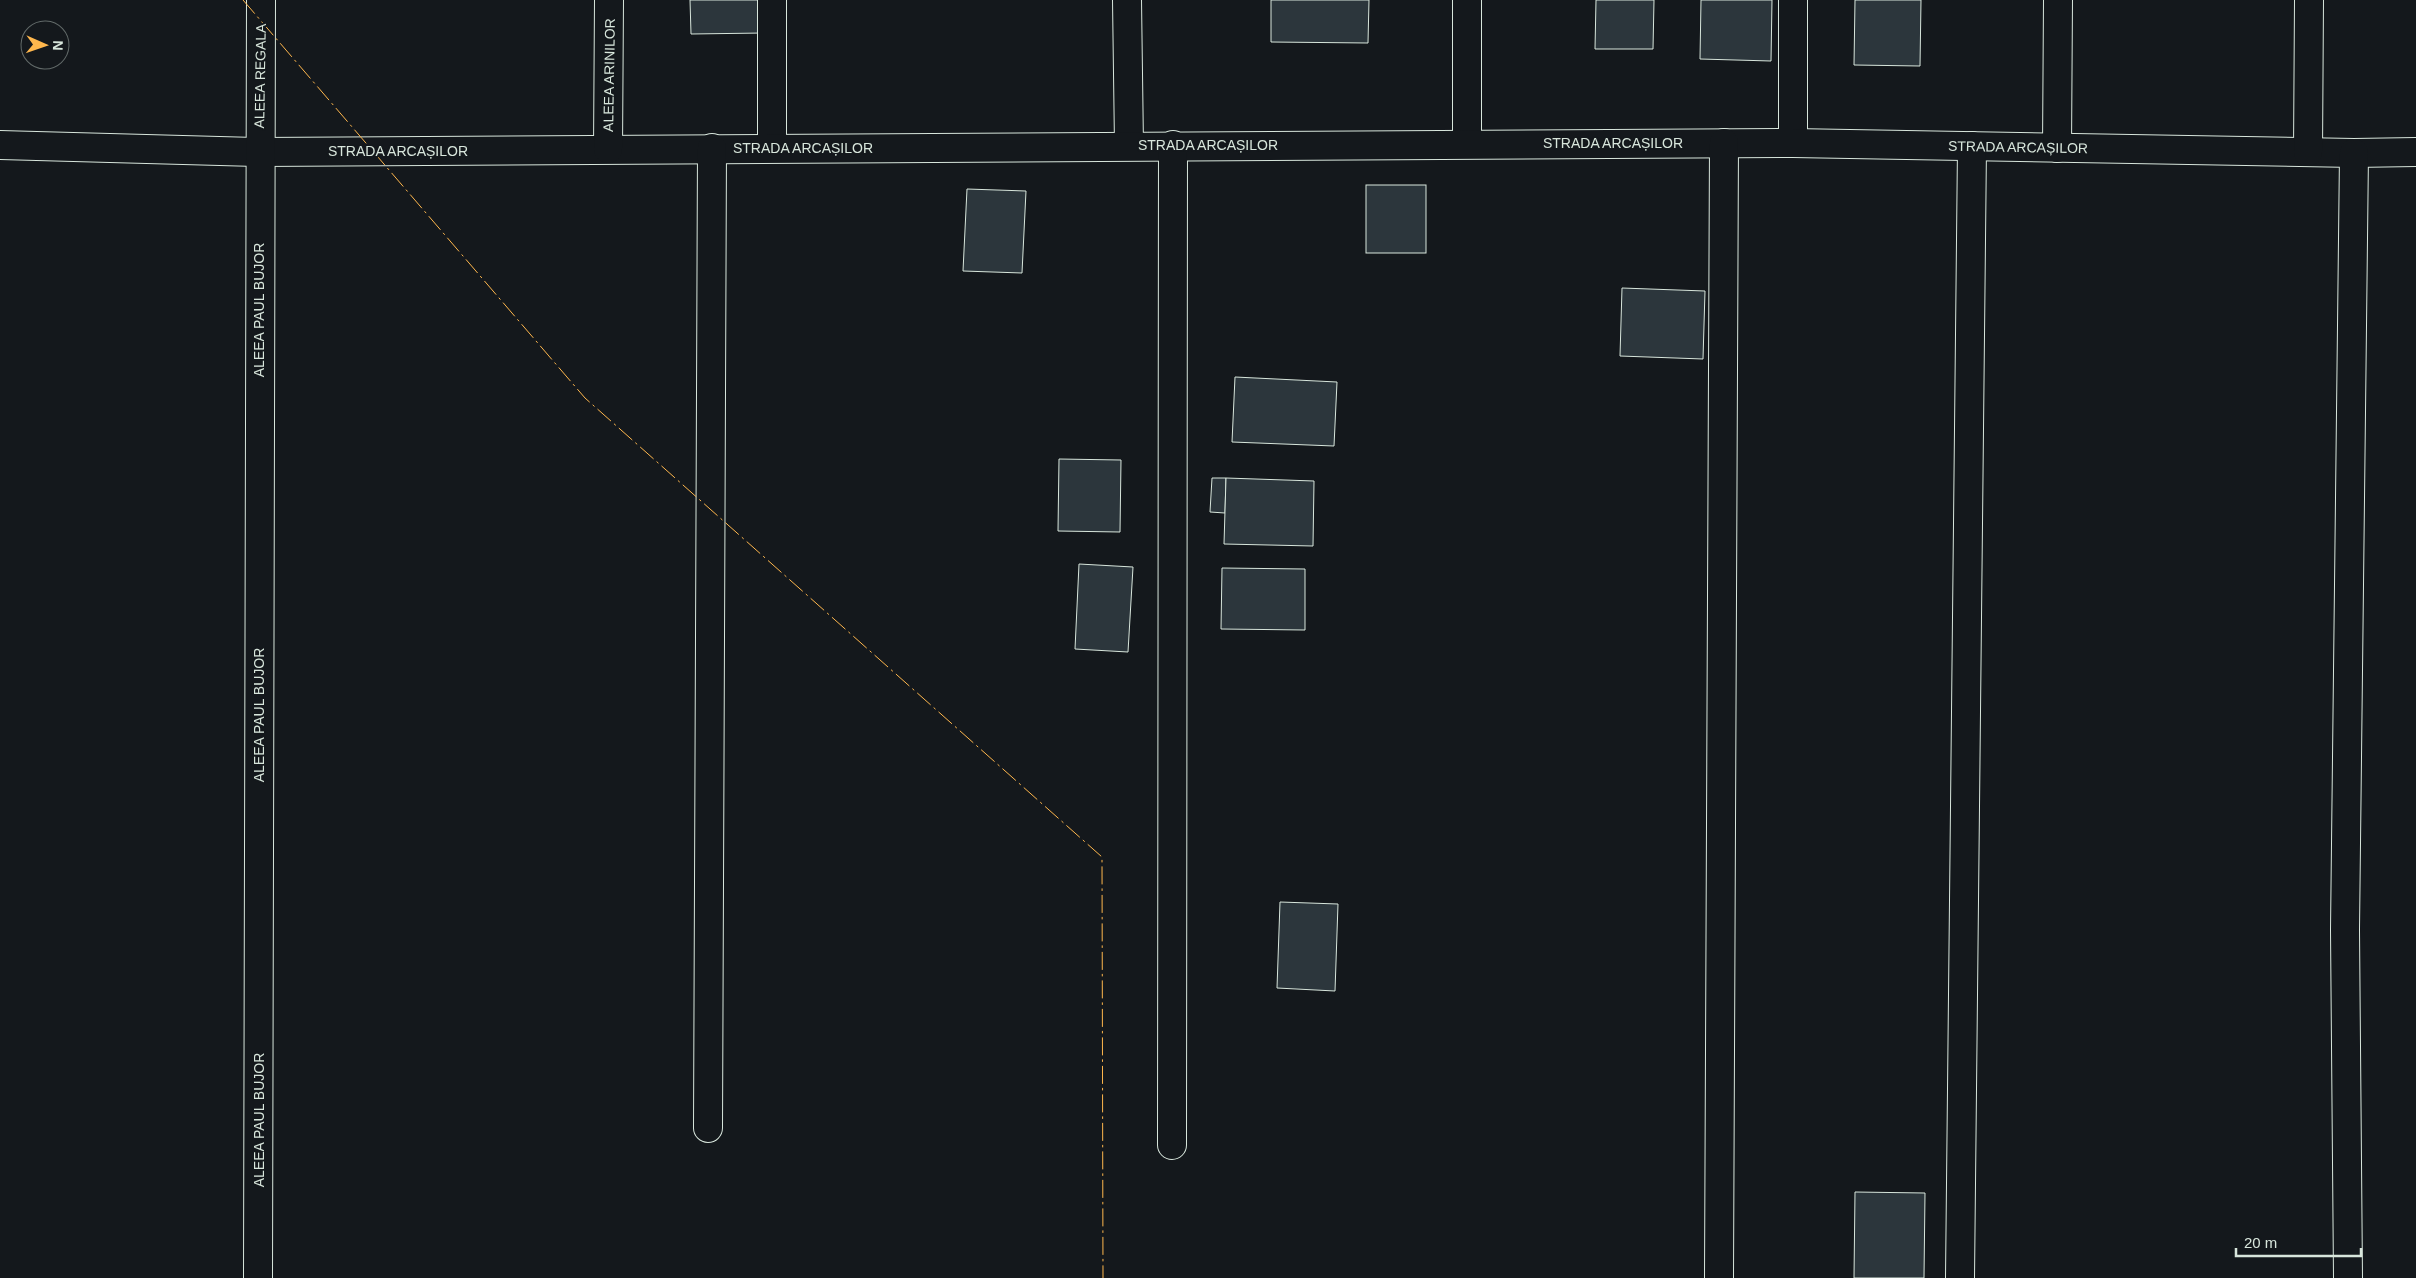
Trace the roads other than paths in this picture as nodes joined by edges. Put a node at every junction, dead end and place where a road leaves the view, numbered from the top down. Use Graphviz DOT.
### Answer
graph roads {
  1 [pos="261,0"];
  2 [pos="610,0"];
  3 [pos="772,0"];
  4 [pos="1128,0"];
  5 [pos="1467,0"];
  6 [pos="1793,0"];
  7 [pos="2058,0"];
  8 [pos="2309,0"];
  9 [pos="1724,143"];
  10 [pos="1793,143"];
  11 [pos="1467,144"];
  12 [pos="1173,145"];
  13 [pos="0,146"];
  14 [pos="1130,146"];
  15 [pos="1972,146"];
  16 [pos="712,148"];
  17 [pos="772,148"];
  18 [pos="2057,148"];
  19 [pos="608,149"];
  20 [pos="259,152"];
  21 [pos="2308,152"];
  22 [pos="2416,152"];
  23 [pos="2354,153"];
  24 [pos="708,1128"];
  25 [pos="1172,1145"];
  26 [pos="258,1278"];
  27 [pos="1719,1278"];
  28 [pos="1960,1278"];
  29 [pos="2348,1278"];
  1 -- 20 [label="street, ALEEA REGALA"];
  2 -- 19 [label="street, ALEEA ARINILOR"];
  3 -- 17 [label="street"];
  4 -- 14 [label="street"];
  5 -- 11 [label="street"];
  6 -- 10 [label="street"];
  7 -- 18 [label="street"];
  8 -- 21 [label="street"];
  9 -- 10 [label="street, STRADA ARCAȘILOR"];
  9 -- 11 [label="street, STRADA ARCAȘILOR"];
  9 -- 27 [label="street"];
  10 -- 15 [label="street, STRADA ARCAȘILOR"];
  11 -- 12 [label="street, STRADA ARCAȘILOR"];
  12 -- 14 [label="street, STRADA ARCAȘILOR"];
  12 -- 25 [label="street"];
  13 -- 20 [label="street, STRADA ARCAȘILOR"];
  14 -- 17 [label="street, STRADA ARCAȘILOR"];
  15 -- 18 [label="street, STRADA ARCAȘILOR"];
  15 -- 28 [label="street"];
  16 -- 17 [label="street, STRADA ARCAȘILOR"];
  16 -- 19 [label="street, STRADA ARCAȘILOR"];
  16 -- 24 [label="street"];
  18 -- 21 [label="street, STRADA ARCAȘILOR"];
  19 -- 20 [label="street, STRADA ARCAȘILOR"];
  20 -- 26 [label="street, ALEEA PAUL BUJOR"];
  21 -- 23 [label="street, STRADA ARCAȘILOR"];
  22 -- 23 [label="street, STRADA ARCAȘILOR"];
  23 -- 29 [label="street"];
}
